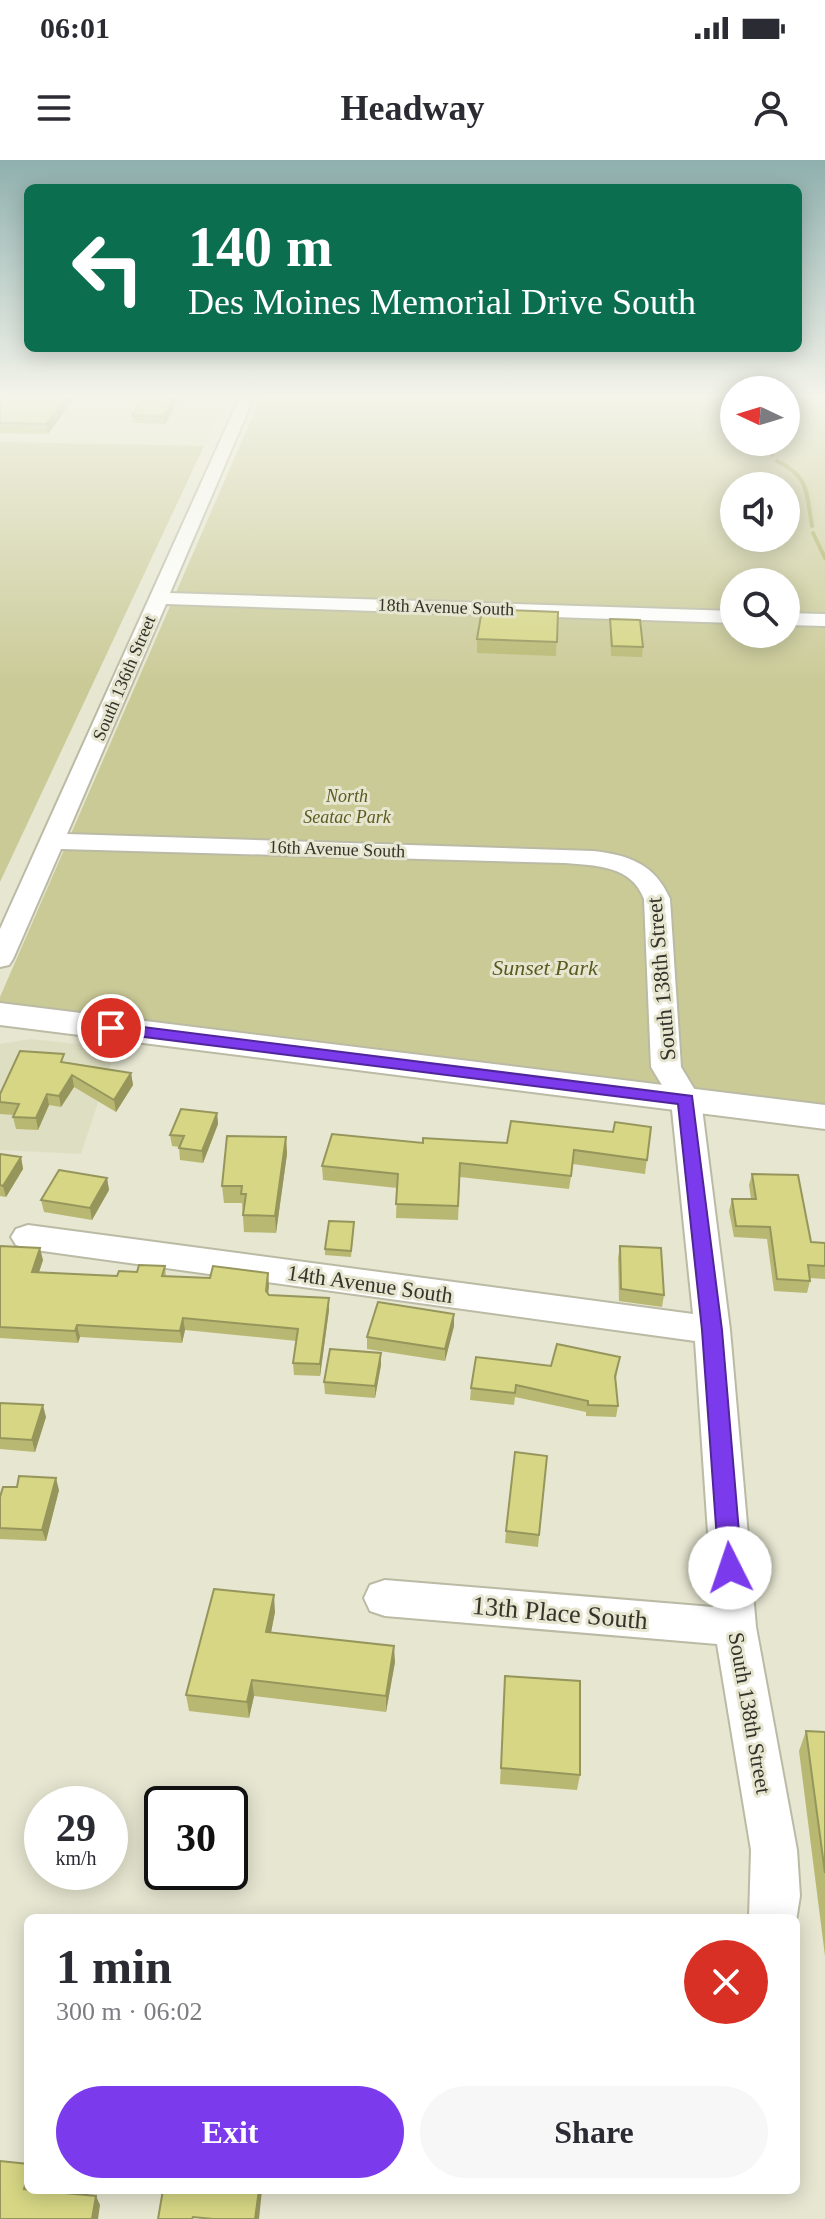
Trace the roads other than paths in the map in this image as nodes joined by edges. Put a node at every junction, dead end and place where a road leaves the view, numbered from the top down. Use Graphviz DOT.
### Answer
graph roads {
  1 [pos="204,493"];
  2 [pos="158,598"];
  3 [pos="720,617"];
  4 [pos="800,619"];
  5 [pos="825,620"];
  6 [pos="52,841"];
  7 [pos="621,862"];
  8 [pos="0,959"];
  9 [pos="0,1014"];
  10 [pos="686,1100"];
  11 [pos="825,1117"];
  12 [pos="28,1237"];
  13 [pos="712,1330"];
  14 [pos="385,1598"];
  15 [pos="735,1627"];
  16 [pos="774,1914"];
  1 -- 2 [label="street, South 136th Street"];
  2 -- 3 [label="street, 18th Avenue South"];
  2 -- 6 [label="street, South 136th Street"];
  4 -- 5 [label="street"];
  6 -- 7 [label="street, 16th Avenue South"];
  6 -- 8 [label="street, South 136th Street"];
  7 -- 10 [label="street, South 138th Street"];
  9 -- 10 [label="main road"];
  10 -- 11 [label="main road"];
  10 -- 13 [label="street, South 138th Street"];
  12 -- 13 [label="street, 14th Avenue South"];
  13 -- 15 [label="street, South 138th Street"];
  14 -- 15 [label="street, 13th Place South"];
  15 -- 16 [label="street, South 138th Street"];
}
